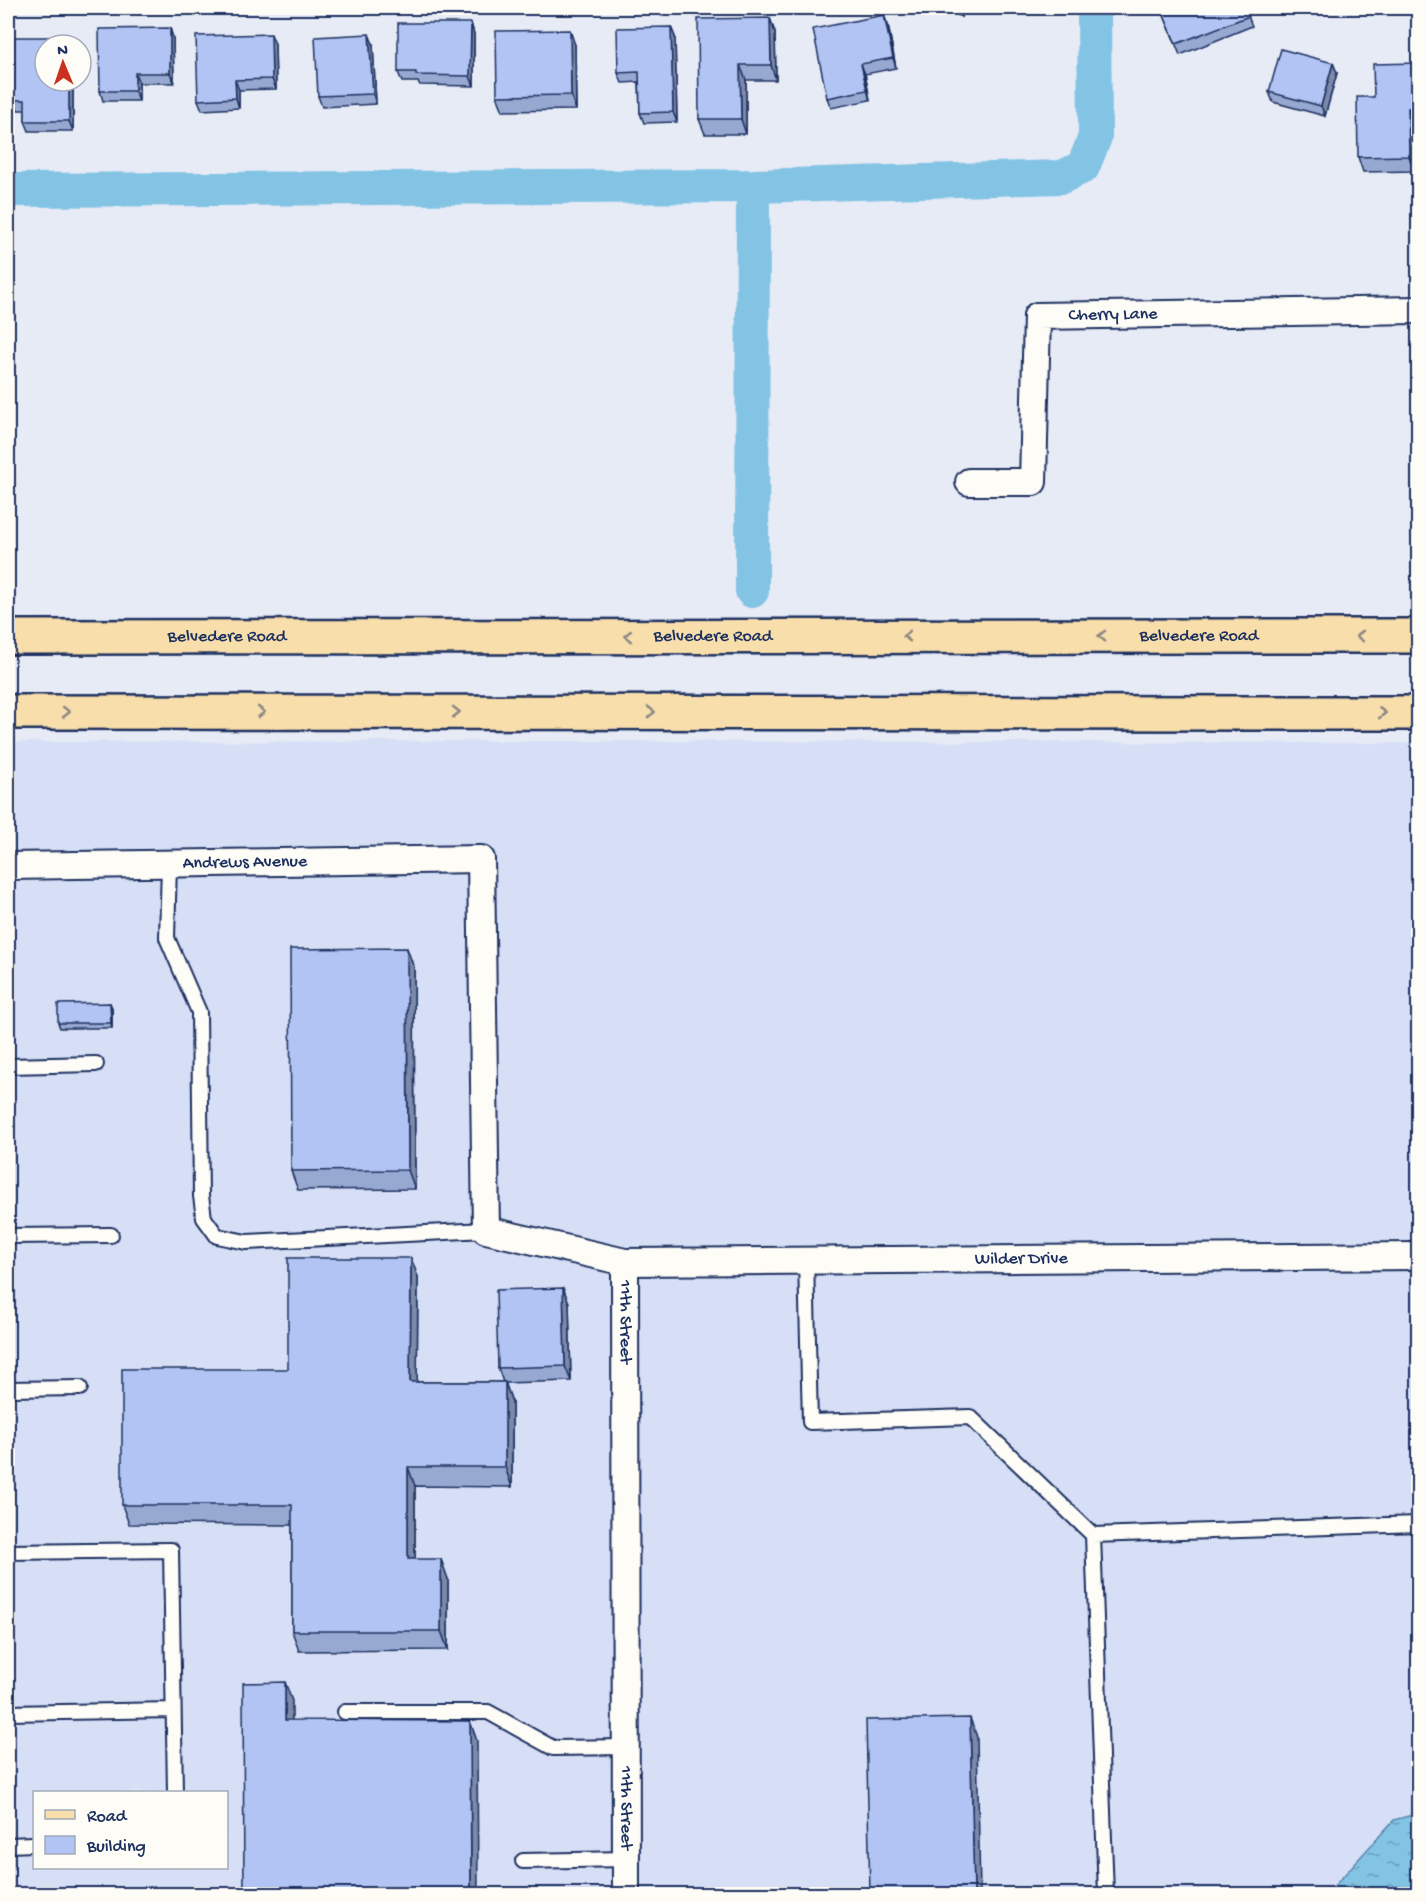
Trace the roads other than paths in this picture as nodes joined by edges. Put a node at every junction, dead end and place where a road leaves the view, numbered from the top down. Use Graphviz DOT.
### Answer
graph roads {
  1 [pos="1419,310"];
  2 [pos="969,482"];
  3 [pos="1419,636"];
  4 [pos="8,637"];
  5 [pos="8,712"];
  6 [pos="1419,712"];
  7 [pos="170,864"];
  8 [pos="8,866"];
  9 [pos="96,1064"];
  10 [pos="8,1066"];
  11 [pos="486,1230"];
  12 [pos="111,1235"];
  13 [pos="8,1236"];
  14 [pos="1419,1256"];
  15 [pos="806,1260"];
  16 [pos="626,1262"];
  17 [pos="81,1388"];
  18 [pos="8,1389"];
  19 [pos="1419,1524"];
  20 [pos="1093,1535"];
  21 [pos="8,1552"];
  22 [pos="173,1710"];
  23 [pos="345,1712"];
  24 [pos="8,1713"];
  25 [pos="626,1747"];
  26 [pos="175,1791"];
  27 [pos="33,1844"];
  28 [pos="8,1845"];
  29 [pos="626,1859"];
  30 [pos="523,1861"];
  31 [pos="626,1894"];
  32 [pos="1106,1894"];
  1 -- 2 [label="street, Cherry Lane"];
  3 -- 4 [label="main road, Belvedere Road, one-way"];
  5 -- 6 [label="main road, one-way"];
  7 -- 8 [label="street, Andrews Avenue"];
  7 -- 11 [label="lane"];
  7 -- 11 [label="street, Andrews Avenue"];
  9 -- 10 [label="lane"];
  11 -- 16 [label="street, 11th Street"];
  12 -- 13 [label="lane"];
  14 -- 15 [label="street, Wilder Drive"];
  15 -- 16 [label="street, Wilder Drive"];
  15 -- 20 [label="lane"];
  16 -- 25 [label="street, 11th Street"];
  17 -- 18 [label="lane"];
  19 -- 20 [label="lane"];
  20 -- 32 [label="lane"];
  21 -- 22 [label="lane"];
  22 -- 24 [label="lane"];
  22 -- 26 [label="lane"];
  23 -- 25 [label="lane"];
  25 -- 29 [label="street, 11th Street"];
  27 -- 28 [label="lane"];
  29 -- 30 [label="lane"];
  29 -- 31 [label="street, 11th Street"];
}
